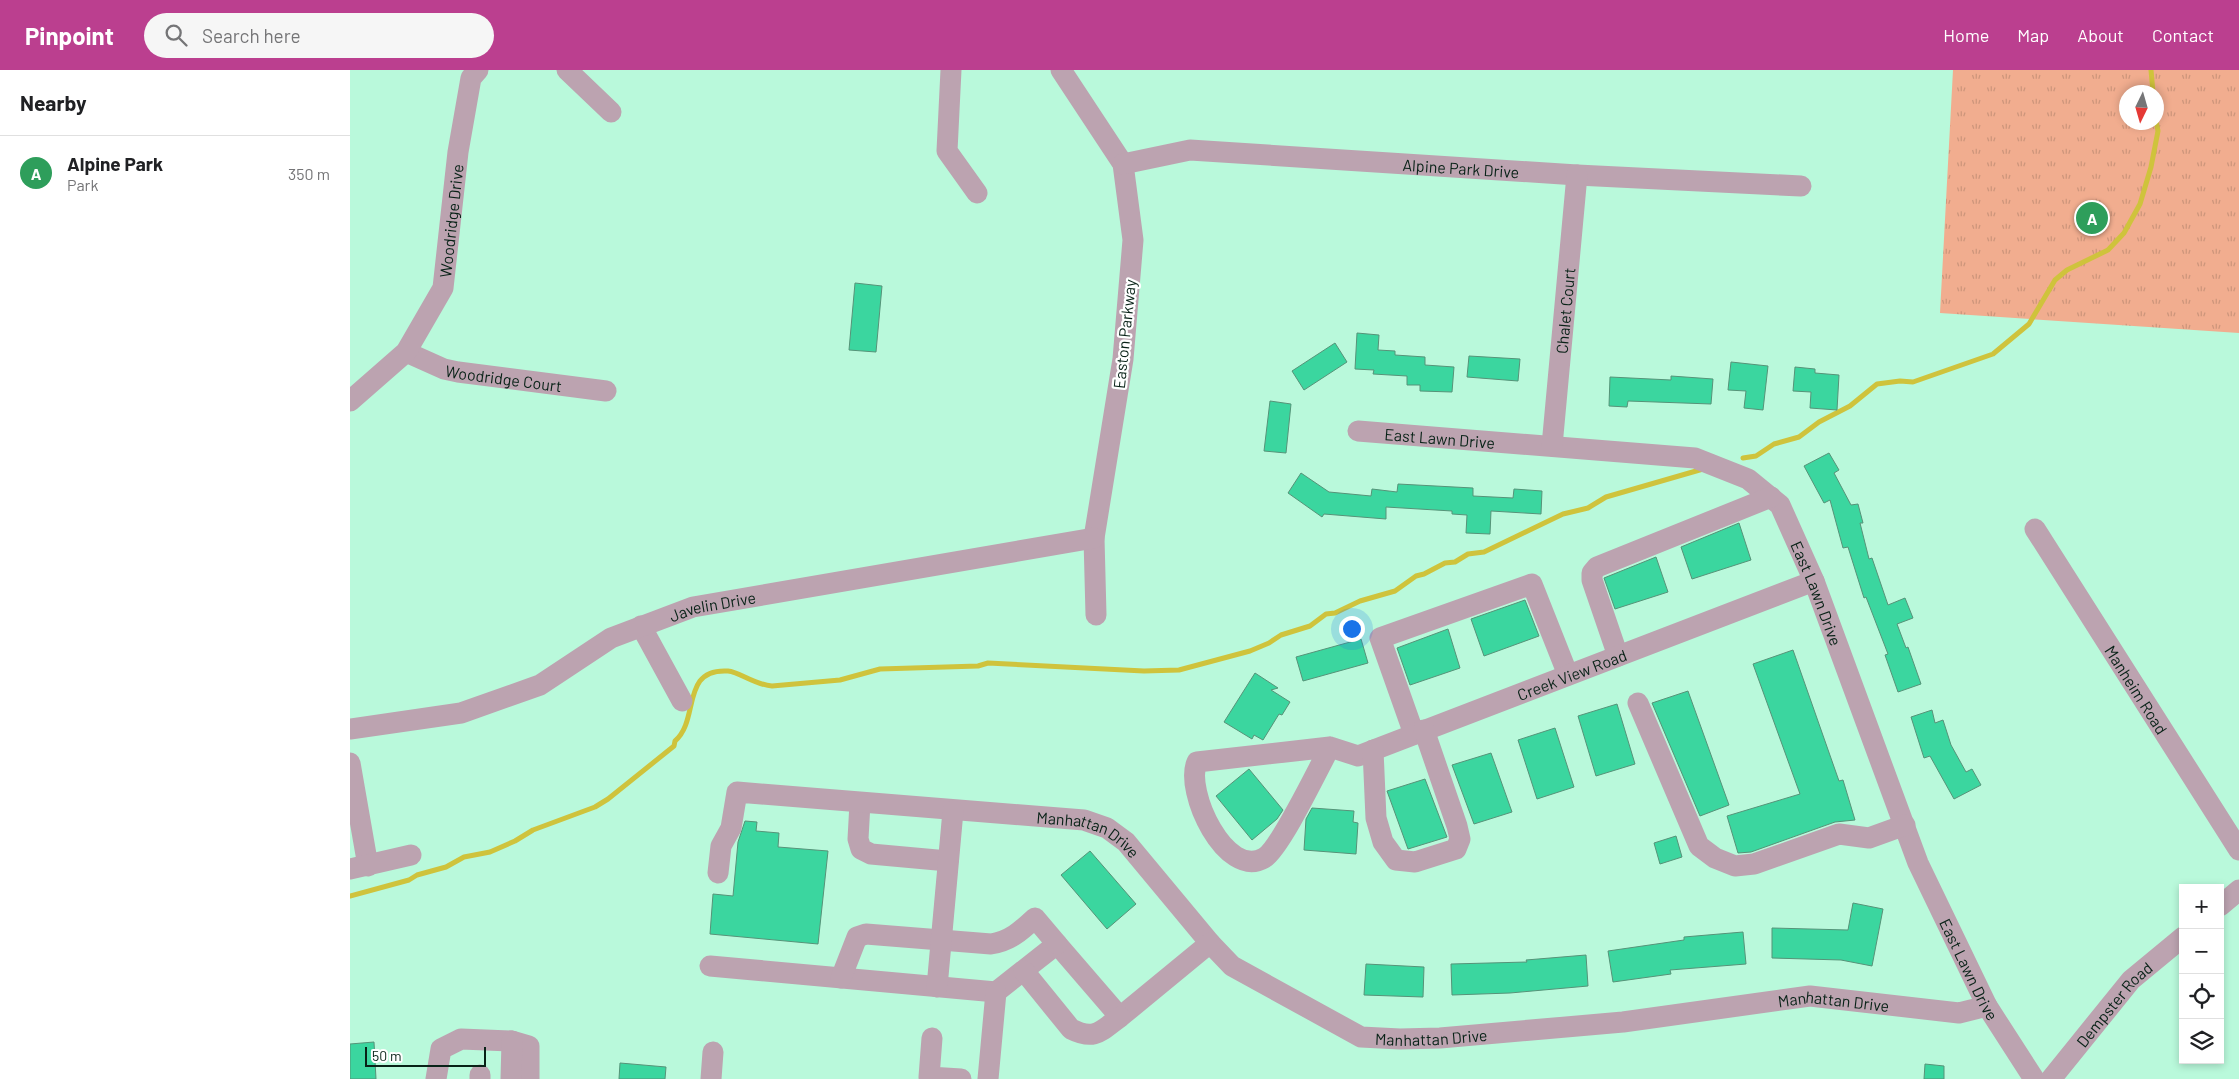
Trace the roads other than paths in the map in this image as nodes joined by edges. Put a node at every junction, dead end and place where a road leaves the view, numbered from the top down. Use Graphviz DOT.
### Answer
graph roads {
  1 [pos="478,70"];
  2 [pos="567,70"];
  3 [pos="951,70"];
  4 [pos="1061,70"];
  5 [pos="611,112"];
  6 [pos="1123,164"];
  7 [pos="1577,175"];
  8 [pos="1801,186"];
  9 [pos="977,192"];
  10 [pos="406,352"];
  11 [pos="606,391"];
  12 [pos="352,395"];
  13 [pos="1358,431"];
  14 [pos="1552,446"];
  15 [pos="1771,497"];
  16 [pos="2035,529"];
  17 [pos="1094,538"];
  18 [pos="1814,581"];
  19 [pos="1096,615"];
  20 [pos="641,626"];
  21 [pos="1618,656"];
  22 [pos="1568,675"];
  23 [pos="682,701"];
  24 [pos="1638,703"];
  25 [pos="350,729"];
  26 [pos="1419,732"];
  27 [pos="1330,747"];
  28 [pos="1373,750"];
  29 [pos="350,763"];
  30 [pos="860,803"];
  31 [pos="953,811"];
  32 [pos="1904,825"];
  33 [pos="2239,850"];
  34 [pos="411,856"];
  35 [pos="948,861"];
  36 [pos="359,867"];
  37 [pos="718,873"];
  38 [pos="2239,890"];
  39 [pos="2224,903"];
  40 [pos="941,940"];
  41 [pos="2179,940"];
  42 [pos="1210,943"];
  43 [pos="1057,944"];
  44 [pos="710,966"];
  45 [pos="1024,971"];
  46 [pos="840,978"];
  47 [pos="937,987"];
  48 [pos="996,992"];
  49 [pos="1987,1006"];
  50 [pos="1120,1017"];
  51 [pos="932,1038"];
  52 [pos="516,1042"];
  53 [pos="713,1052"];
  54 [pos="436,1079"];
  55 [pos="511,1079"];
  56 [pos="520,1079"];
  57 [pos="529,1079"];
  58 [pos="711,1079"];
  59 [pos="961,1079"];
  60 [pos="988,1079"];
  61 [pos="2034,1079"];
  62 [pos="2051,1079"];
  1 -- 10 [label="street, Woodridge Drive"];
  2 -- 5 [label="street"];
  3 -- 9 [label="street"];
  4 -- 6 [label="street, Easton Parkway"];
  6 -- 7 [label="street, Alpine Park Drive"];
  6 -- 17 [label="street, Easton Parkway"];
  7 -- 8 [label="street, Alpine Park Drive"];
  7 -- 14 [label="street, Chalet Court"];
  10 -- 11 [label="street, Woodridge Court"];
  10 -- 12 [label="street, Woodridge Drive"];
  13 -- 14 [label="street, East Lawn Drive"];
  14 -- 15 [label="street, East Lawn Drive"];
  15 -- 18 [label="street, East Lawn Drive"];
  15 -- 21 [label="street"];
  16 -- 33 [label="street, Manheim Road"];
  17 -- 19 [label="street, Easton Parkway"];
  17 -- 20 [label="street, Javelin Drive"];
  18 -- 21 [label="street, Creek View Road"];
  18 -- 32 [label="street, East Lawn Drive"];
  20 -- 23 [label="street"];
  20 -- 25 [label="street, Javelin Drive"];
  21 -- 22 [label="street, Creek View Road"];
  22 -- 26 [label="street, Creek View Road"];
  22 -- 26 [label="street"];
  24 -- 32 [label="street"];
  26 -- 28 [label="street, Creek View Road"];
  26 -- 28 [label="street"];
  27 -- 27 [label="street"];
  27 -- 28 [label="street, Creek View Road"];
  29 -- 36 [label="street"];
  30 -- 31 [label="street, Manhattan Drive"];
  30 -- 35 [label="street"];
  30 -- 37 [label="street, Manhattan Drive"];
  31 -- 35 [label="street"];
  31 -- 42 [label="street, Manhattan Drive"];
  32 -- 49 [label="street, East Lawn Drive"];
  34 -- 36 [label="street"];
  35 -- 40 [label="street"];
  38 -- 39 [label="street"];
  40 -- 43 [label="street"];
  40 -- 46 [label="street"];
  40 -- 47 [label="street"];
  41 -- 62 [label="street, Dempster Road"];
  42 -- 49 [label="street, Manhattan Drive"];
  42 -- 50 [label="street"];
  43 -- 45 [label="street"];
  43 -- 50 [label="street"];
  44 -- 46 [label="street"];
  45 -- 48 [label="street"];
  45 -- 50 [label="street"];
  46 -- 47 [label="street"];
  47 -- 48 [label="street"];
  48 -- 60 [label="street"];
  49 -- 61 [label="street, East Lawn Drive"];
  51 -- 59 [label="street"];
  52 -- 54 [label="street"];
  52 -- 55 [label="street"];
  52 -- 56 [label="street"];
  52 -- 57 [label="street"];
  53 -- 58 [label="street"];
}
